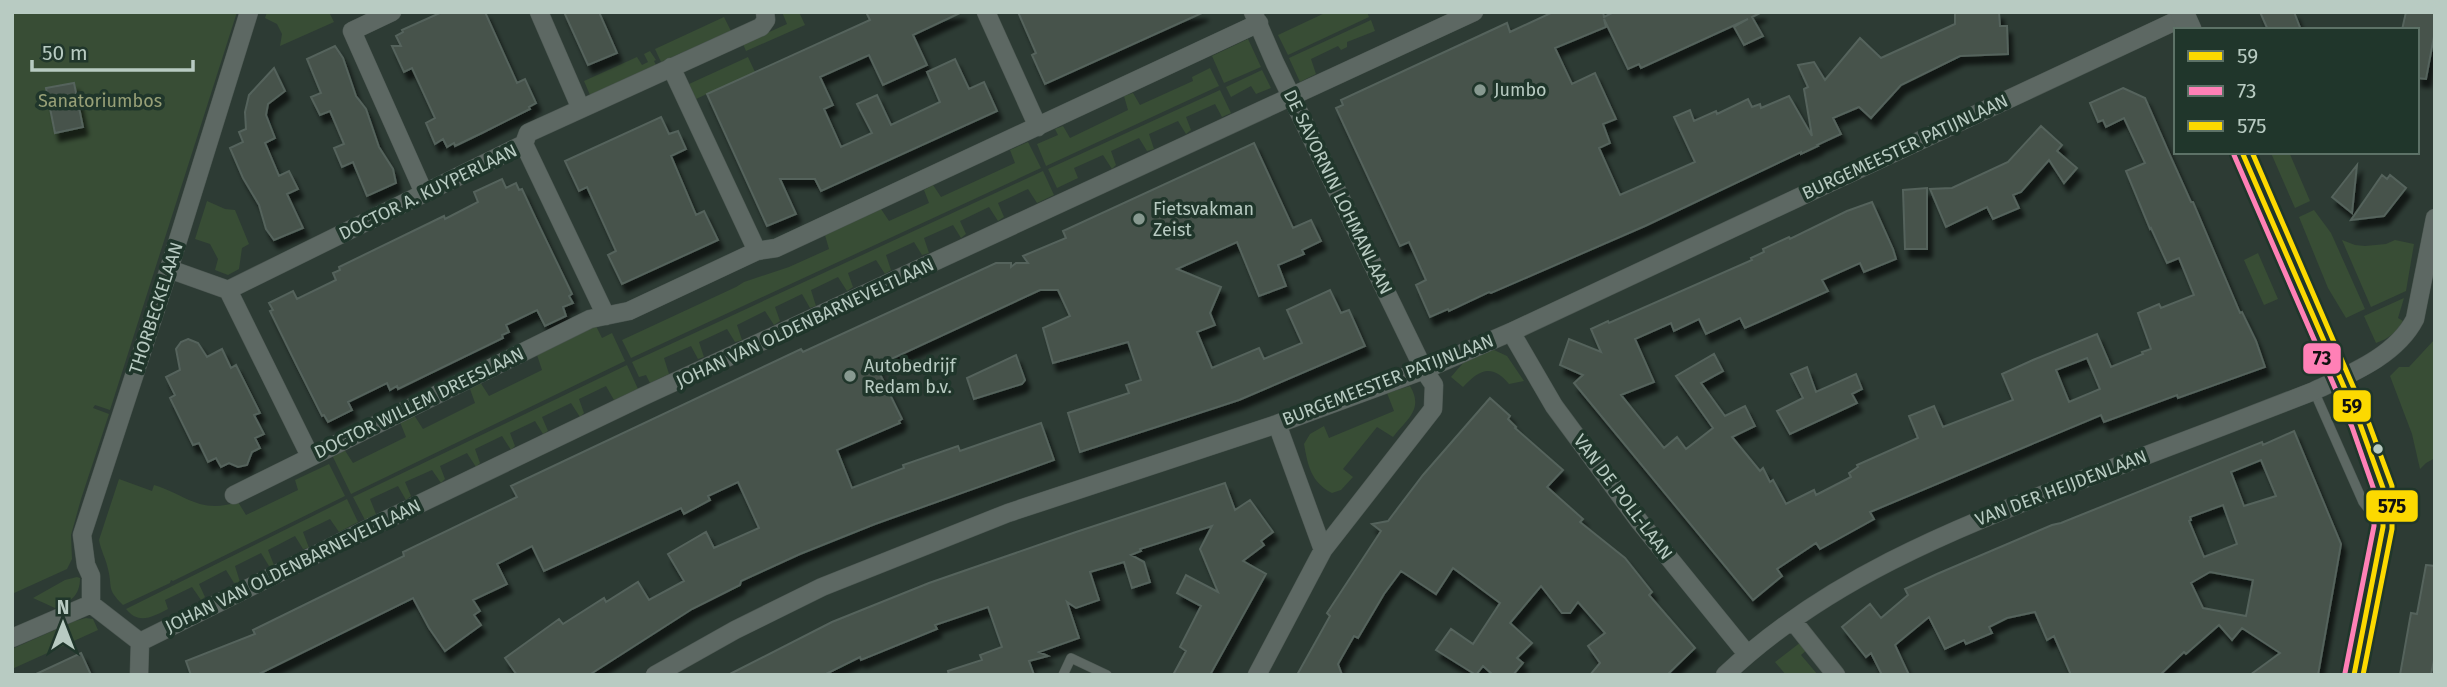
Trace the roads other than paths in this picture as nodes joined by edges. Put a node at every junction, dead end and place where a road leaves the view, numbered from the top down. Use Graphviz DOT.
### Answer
graph roads {
  1 [pos="249,12"];
  2 [pos="392,12"];
  3 [pos="539,12"];
  4 [pos="765,12"];
  5 [pos="986,12"];
  6 [pos="1474,12"];
  7 [pos="1256,18"];
  8 [pos="2185,20"];
  9 [pos="671,68"];
  10 [pos="1292,97"];
  11 [pos="581,109"];
  12 [pos="1038,127"];
  13 [pos="524,144"];
  14 [pos="2243,154"];
  15 [pos="424,193"];
  16 [pos="2435,218"];
  17 [pos="757,251"];
  18 [pos="169,269"];
  19 [pos="228,290"];
  20 [pos="606,316"];
  21 [pos="1511,332"];
  22 [pos="1424,370"];
  23 [pos="2340,379"];
  24 [pos="2314,391"];
  25 [pos="1277,424"];
  26 [pos="310,456"];
  27 [pos="234,495"];
  28 [pos="2383,527"];
  29 [pos="1323,550"];
  30 [pos="91,604"];
  31 [pos="1793,621"];
  32 [pos="12,638"];
  33 [pos="140,642"];
  34 [pos="1747,654"];
  35 [pos="139,675"];
  36 [pos="656,675"];
  37 [pos="1063,675"];
  38 [pos="1107,675"];
  39 [pos="1257,675"];
  40 [pos="1725,675"];
  41 [pos="1836,675"];
  42 [pos="2354,675"];
  1 -- 18 [label="street, THORBECKELAAN"];
  2 -- 15 [label="street"];
  3 -- 11 [label="street"];
  4 -- 9 [label="street, DOCTOR A. KUYPERLAAN"];
  5 -- 12 [label="street"];
  6 -- 10 [label="street, JOHAN VAN OLDENBARNEVELTLAAN"];
  7 -- 10 [label="street, DE SAVORNIN LOHMANLAAN"];
  7 -- 12 [label="street"];
  8 -- 21 [label="street, BURGEMEESTER PATIJNLAAN"];
  9 -- 11 [label="street, DOCTOR A. KUYPERLAAN"];
  9 -- 17 [label="street"];
  10 -- 22 [label="street, DE SAVORNIN LOHMANLAAN"];
  10 -- 33 [label="street, JOHAN VAN OLDENBARNEVELTLAAN"];
  11 -- 13 [label="street, DOCTOR A. KUYPERLAAN"];
  12 -- 17 [label="street"];
  13 -- 15 [label="street, DOCTOR A. KUYPERLAAN"];
  13 -- 20 [label="street"];
  14 -- 23 [label="street"];
  15 -- 19 [label="street, DOCTOR A. KUYPERLAAN"];
  16 -- 23 [label="street, VAN DER HEIJDENLAAN"];
  17 -- 20 [label="street"];
  18 -- 19 [label="street"];
  18 -- 30 [label="street, THORBECKELAAN"];
  19 -- 26 [label="street"];
  20 -- 26 [label="street, DOCTOR WILLEM DREESLAAN"];
  21 -- 22 [label="street, BURGEMEESTER PATIJNLAAN"];
  21 -- 34 [label="street, VAN DE POLL-LAAN"];
  22 -- 25 [label="street, BURGEMEESTER PATIJNLAAN"];
  22 -- 29 [label="street, DE SAVORNIN LOHMANLAAN"];
  23 -- 24 [label="street, VAN DER HEIJDENLAAN"];
  23 -- 28 [label="street"];
  24 -- 28 [label="lane"];
  24 -- 31 [label="street, VAN DER HEIJDENLAAN"];
  25 -- 29 [label="street"];
  25 -- 36 [label="street, BURGEMEESTER PATIJNLAAN"];
  26 -- 27 [label="street, DOCTOR WILLEM DREESLAAN"];
  28 -- 42 [label="street"];
  29 -- 39 [label="street, DE SAVORNIN LOHMANLAAN"];
  30 -- 32 [label="street"];
  30 -- 33 [label="street"];
  31 -- 34 [label="street, VAN DER HEIJDENLAAN"];
  31 -- 41 [label="street"];
  33 -- 35 [label="street"];
  34 -- 40 [label="street, VAN DER HEIJDENLAAN"];
  37 -- 38 [label="lane"];
}
